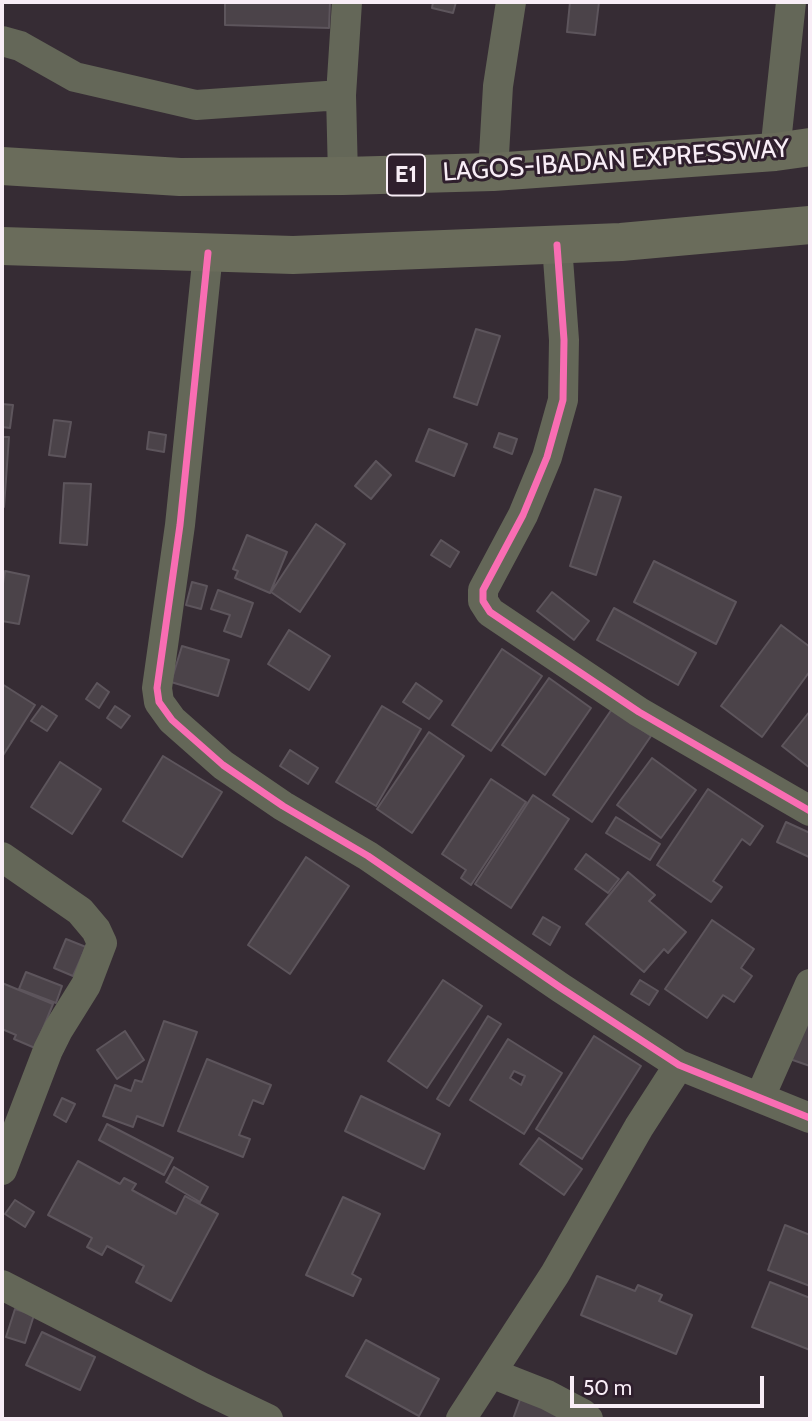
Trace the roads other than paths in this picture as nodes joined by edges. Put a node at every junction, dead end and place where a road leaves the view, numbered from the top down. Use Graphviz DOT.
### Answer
graph roads {
  1 [pos="347,2"];
  2 [pos="511,2"];
  3 [pos="791,2"];
  4 [pos="2,41"];
  5 [pos="341,95"];
  6 [pos="792,149"];
  7 [pos="2,166"];
  8 [pos="493,172"];
  9 [pos="343,176"];
  10 [pos="810,225"];
  11 [pos="557,245"];
  12 [pos="2,246"];
  13 [pos="208,253"];
  14 [pos="810,811"];
  15 [pos="2,857"];
  16 [pos="810,984"];
  17 [pos="679,1065"];
  18 [pos="760,1097"];
  19 [pos="810,1118"];
  20 [pos="2,1170"];
  21 [pos="2,1285"];
  22 [pos="491,1373"];
  23 [pos="268,1419"];
  24 [pos="461,1419"];
  25 [pos="588,1419"];
  1 -- 5 [label="street"];
  2 -- 8 [label="street"];
  3 -- 6 [label="street"];
  4 -- 5 [label="street"];
  5 -- 9 [label="street"];
  6 -- 8 [label="highway, LAGOS-IBADAN EXPRESSWAY / E1"];
  7 -- 9 [label="highway, LAGOS-IBADAN EXPRESSWAY / E1"];
  8 -- 9 [label="highway, LAGOS-IBADAN EXPRESSWAY / E1"];
  10 -- 11 [label="highway"];
  11 -- 13 [label="highway"];
  11 -- 14 [label="street"];
  12 -- 13 [label="highway"];
  13 -- 17 [label="street"];
  15 -- 20 [label="street"];
  16 -- 18 [label="street"];
  17 -- 18 [label="street"];
  17 -- 22 [label="street"];
  18 -- 19 [label="street"];
  21 -- 23 [label="street"];
  22 -- 24 [label="street"];
  22 -- 25 [label="street"];
}
